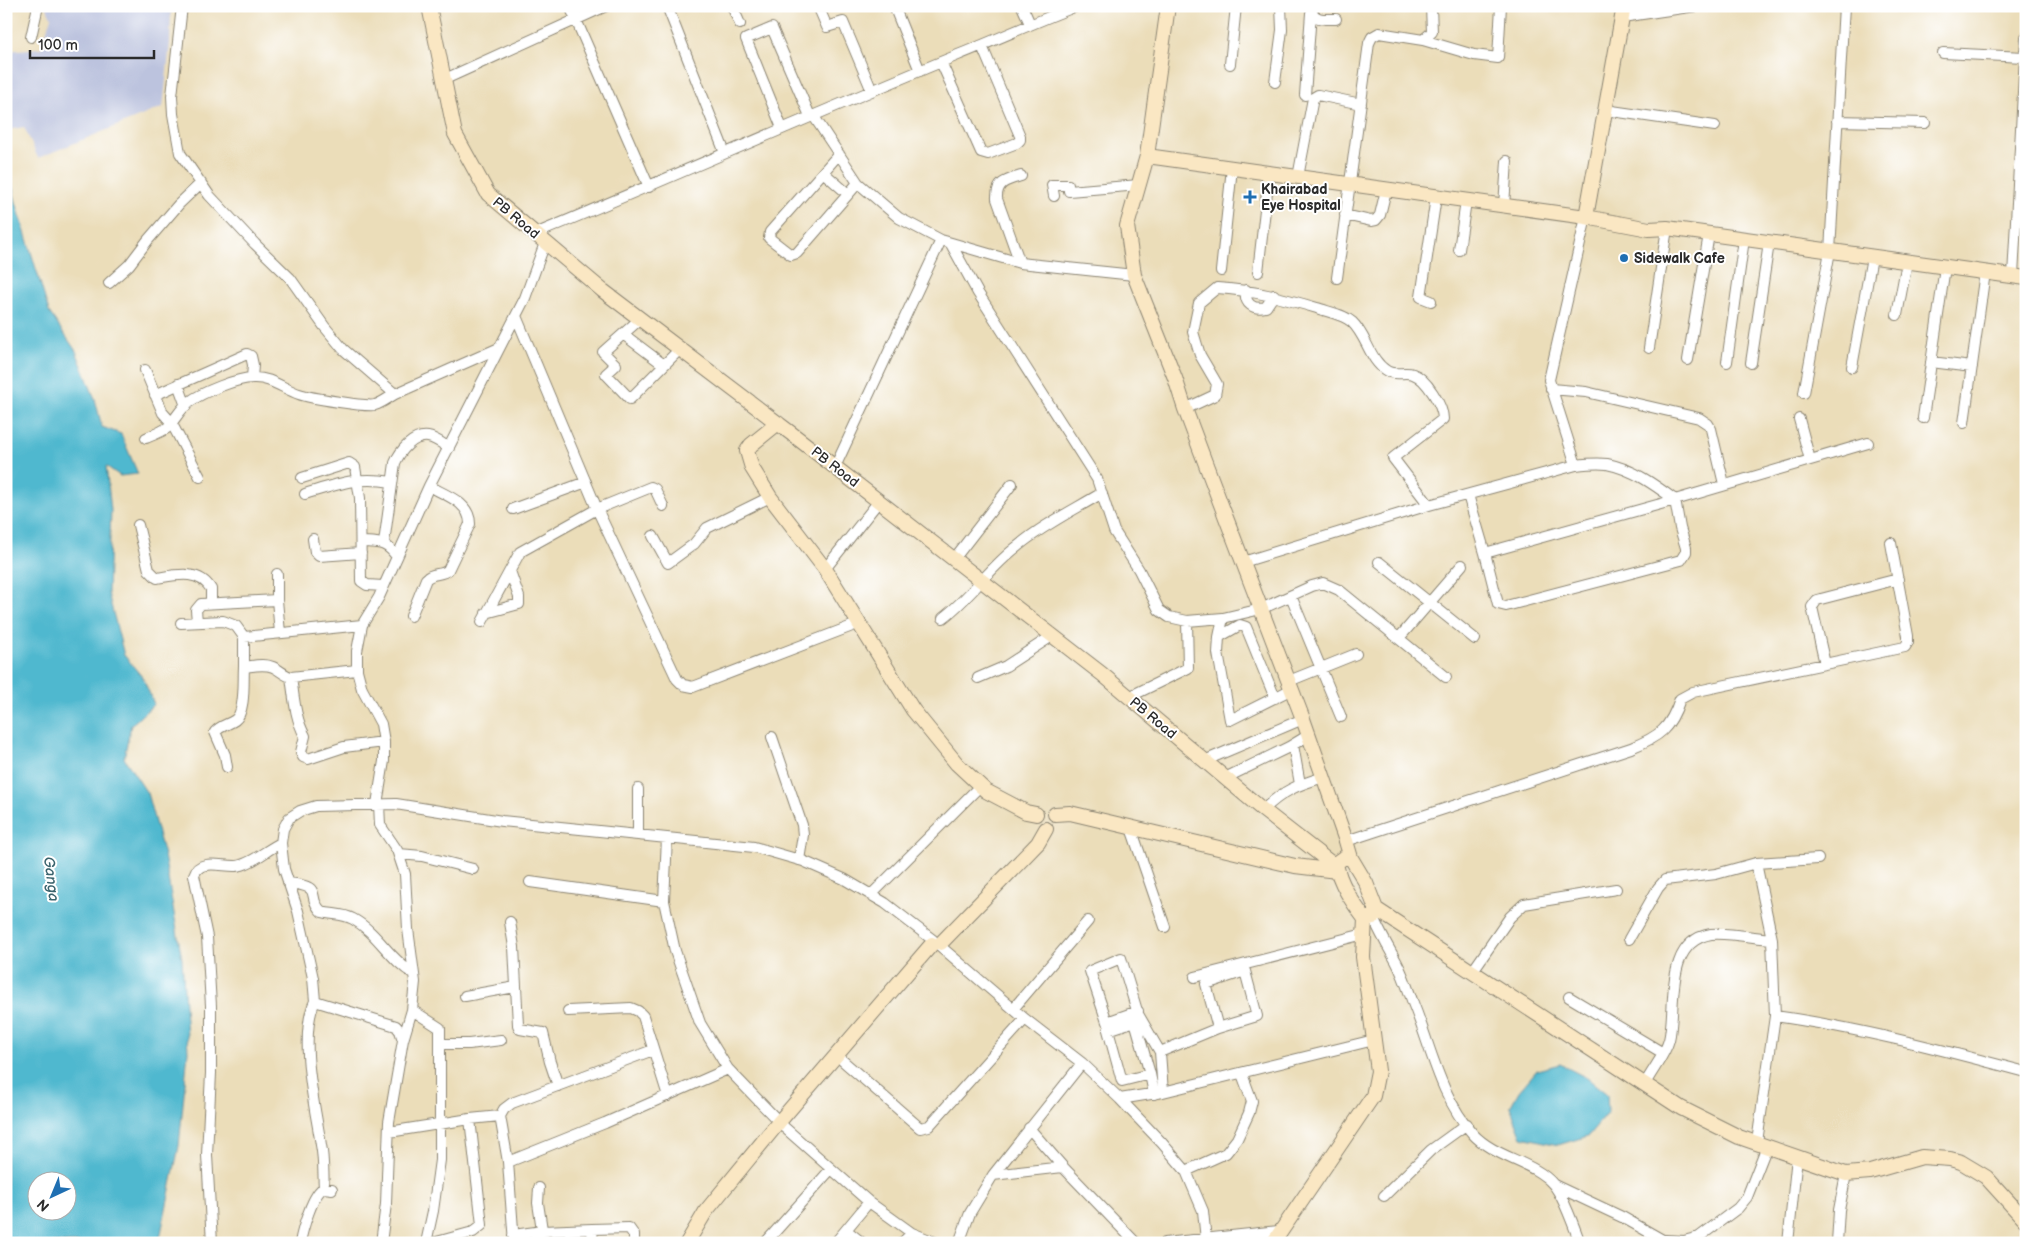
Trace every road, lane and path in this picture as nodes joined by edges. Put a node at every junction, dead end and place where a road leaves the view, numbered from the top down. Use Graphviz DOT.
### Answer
graph roads {
  1 [pos="38,6"];
  2 [pos="182,6"];
  3 [pos="429,6"];
  4 [pos="570,6"];
  5 [pos="606,6"];
  6 [pos="668,6"];
  7 [pos="732,6"];
  8 [pos="818,6"];
  9 [pos="894,6"];
  10 [pos="1022,6"];
  11 [pos="1077,6"];
  12 [pos="1168,6"];
  13 [pos="1236,6"];
  14 [pos="1281,6"];
  15 [pos="1431,6"];
  16 [pos="1501,6"];
  17 [pos="1696,6"];
  18 [pos="1844,6"];
  19 [pos="1311,10"];
  20 [pos="1623,12"];
  21 [pos="1336,19"];
  22 [pos="576,20"];
  23 [pos="740,24"];
  24 [pos="1030,24"];
  25 [pos="2026,36"];
  26 [pos="31,37"];
  27 [pos="1424,40"];
  28 [pos="982,46"];
  29 [pos="1943,53"];
  30 [pos="2024,57"];
  31 [pos="941,62"];
  32 [pos="1230,64"];
  33 [pos="920,71"];
  34 [pos="443,80"];
  35 [pos="1275,82"];
  36 [pos="872,91"];
  37 [pos="1305,95"];
  38 [pos="1361,104"];
  39 [pos="1605,110"];
  40 [pos="2023,113"];
  41 [pos="811,115"];
  42 [pos="1837,121"];
  43 [pos="1925,123"];
  44 [pos="1715,126"];
  45 [pos="782,128"];
  46 [pos="725,153"];
  47 [pos="839,154"];
  48 [pos="1146,156"];
  49 [pos="1507,161"];
  50 [pos="1232,168"];
  51 [pos="823,172"];
  52 [pos="1270,174"];
  53 [pos="1021,176"];
  54 [pos="1298,177"];
  55 [pos="201,183"];
  56 [pos="858,183"];
  57 [pos="1349,184"];
  58 [pos="1139,185"];
  59 [pos="649,186"];
  60 [pos="1386,190"];
  61 [pos="848,194"];
  62 [pos="1054,196"];
  63 [pos="1436,197"];
  64 [pos="1466,201"];
  65 [pos="1504,206"];
  66 [pos="1345,215"];
  67 [pos="1586,217"];
  68 [pos="1667,228"];
  69 [pos="1709,234"];
  70 [pos="540,238"];
  71 [pos="1744,239"];
  72 [pos="946,242"];
  73 [pos="1769,243"];
  74 [pos="1459,250"];
  75 [pos="1830,251"];
  76 [pos="1872,257"];
  77 [pos="1907,262"];
  78 [pos="1020,263"];
  79 [pos="1944,267"];
  80 [pos="1221,271"];
  81 [pos="1258,272"];
  82 [pos="1984,272"];
  83 [pos="1134,275"];
  84 [pos="2019,277"];
  85 [pos="1337,278"];
  86 [pos="109,283"];
  87 [pos="1246,290"];
  88 [pos="1274,295"];
  89 [pos="1430,301"];
  90 [pos="1896,315"];
  91 [pos="516,316"];
  92 [pos="640,319"];
  93 [pos="623,334"];
  94 [pos="499,348"];
  95 [pos="1649,348"];
  96 [pos="680,349"];
  97 [pos="1688,360"];
  98 [pos="1727,362"];
  99 [pos="1931,362"];
  100 [pos="1751,363"];
  101 [pos="664,365"];
  102 [pos="1852,367"];
  103 [pos="1972,367"];
  104 [pos="145,370"];
  105 [pos="252,378"];
  106 [pos="178,384"];
  107 [pos="1551,389"];
  108 [pos="1804,393"];
  109 [pos="155,394"];
  110 [pos="395,394"];
  111 [pos="186,406"];
  112 [pos="1185,409"];
  113 [pos="1923,418"];
  114 [pos="1799,419"];
  115 [pos="171,422"];
  116 [pos="778,423"];
  117 [pos="1964,423"];
  118 [pos="146,438"];
  119 [pos="1868,443"];
  120 [pos="450,448"];
  121 [pos="1810,460"];
  122 [pos="1576,465"];
  123 [pos="835,467"];
  124 [pos="200,477"];
  125 [pos="302,478"];
  126 [pos="357,479"];
  127 [pos="392,482"];
  128 [pos="586,482"];
  129 [pos="1012,484"];
  130 [pos="1724,484"];
  131 [pos="429,486"];
  132 [pos="1102,493"];
  133 [pos="305,494"];
  134 [pos="1468,495"];
  135 [pos="770,497"];
  136 [pos="1676,500"];
  137 [pos="879,501"];
  138 [pos="1428,505"];
  139 [pos="664,506"];
  140 [pos="513,509"];
  141 [pos="597,509"];
  142 [pos="138,525"];
  143 [pos="653,536"];
  144 [pos="313,539"];
  145 [pos="384,543"];
  146 [pos="1891,543"];
  147 [pos="361,547"];
  148 [pos="1485,553"];
  149 [pos="397,557"];
  150 [pos="954,559"];
  151 [pos="1243,562"];
  152 [pos="1379,562"];
  153 [pos="1462,566"];
  154 [pos="826,569"];
  155 [pos="510,571"];
  156 [pos="277,574"];
  157 [pos="1898,579"];
  158 [pos="982,581"];
  159 [pos="383,586"];
  160 [pos="1291,596"];
  161 [pos="277,600"];
  162 [pos="1430,602"];
  163 [pos="211,603"];
  164 [pos="1261,609"];
  165 [pos="411,616"];
  166 [pos="944,618"];
  167 [pos="1223,618"];
  168 [pos="197,621"];
  169 [pos="1187,621"];
  170 [pos="181,623"];
  171 [pos="860,623"];
  172 [pos="362,625"];
  173 [pos="280,633"];
  174 [pos="1052,636"];
  175 [pos="244,637"];
  176 [pos="1219,637"];
  177 [pos="1399,638"];
  178 [pos="1475,639"];
  179 [pos="1356,654"];
  180 [pos="1825,664"];
  181 [pos="244,666"];
  182 [pos="1320,668"];
  183 [pos="357,670"];
  184 [pos="292,677"];
  185 [pos="1446,677"];
  186 [pos="978,678"];
  187 [pos="1290,685"];
  188 [pos="1129,697"];
  189 [pos="1275,698"];
  190 [pos="1341,717"];
  191 [pos="1303,719"];
  192 [pos="1309,735"];
  193 [pos="772,737"];
  194 [pos="384,742"];
  195 [pos="1293,745"];
  196 [pos="1204,761"];
  197 [pos="227,767"];
  198 [pos="1324,776"];
  199 [pos="1225,778"];
  200 [pos="1300,784"];
  201 [pos="980,786"];
  202 [pos="638,789"];
  203 [pos="378,804"];
  204 [pos="1263,810"];
  205 [pos="1040,823"];
  206 [pos="1131,828"];
  207 [pos="638,836"];
  208 [pos="667,838"];
  209 [pos="1346,841"];
  210 [pos="281,843"];
  211 [pos="398,854"];
  212 [pos="1350,858"];
  213 [pos="1818,859"];
  214 [pos="799,860"];
  215 [pos="1756,863"];
  216 [pos="473,868"];
  217 [pos="1337,869"];
  218 [pos="530,882"];
  219 [pos="288,883"];
  220 [pos="1616,889"];
  221 [pos="871,895"];
  222 [pos="664,901"];
  223 [pos="1372,915"];
  224 [pos="1088,921"];
  225 [pos="510,922"];
  226 [pos="1166,927"];
  227 [pos="1364,934"];
  228 [pos="1629,939"];
  229 [pos="1772,939"];
  230 [pos="937,943"];
  231 [pos="1472,972"];
  232 [pos="414,974"];
  233 [pos="1195,977"];
  234 [pos="516,987"];
  235 [pos="466,996"];
  236 [pos="1570,997"];
  237 [pos="315,1001"];
  238 [pos="1012,1009"];
  239 [pos="412,1010"];
  240 [pos="568,1011"];
  241 [pos="1138,1011"];
  242 [pos="1775,1016"];
  243 [pos="1025,1019"];
  244 [pos="1218,1028"];
  245 [pos="403,1040"];
  246 [pos="501,1040"];
  247 [pos="1374,1040"];
  248 [pos="440,1044"];
  249 [pos="654,1050"];
  250 [pos="1160,1052"];
  251 [pos="1663,1052"];
  252 [pos="843,1061"];
  253 [pos="1082,1063"];
  254 [pos="728,1069"];
  255 [pos="2026,1072"];
  256 [pos="1150,1074"];
  257 [pos="1242,1074"];
  258 [pos="1645,1084"];
  259 [pos="558,1086"];
  260 [pos="1159,1093"];
  261 [pos="668,1096"];
  262 [pos="1120,1099"];
  263 [pos="500,1116"];
  264 [pos="470,1119"];
  265 [pos="439,1124"];
  266 [pos="1467,1124"];
  267 [pos="782,1125"];
  268 [pos="1030,1128"];
  269 [pos="389,1132"];
  270 [pos="1762,1144"];
  271 [pos="1797,1157"];
  272 [pos="508,1162"];
  273 [pos="1063,1167"];
  274 [pos="831,1169"];
  275 [pos="1186,1171"];
  276 [pos="1846,1174"];
  277 [pos="993,1175"];
  278 [pos="1554,1185"];
  279 [pos="539,1188"];
  280 [pos="1384,1196"];
  281 [pos="870,1202"];
  282 [pos="2026,1221"];
  283 [pos="592,1229"];
  284 [pos="846,1230"];
  285 [pos="543,1231"];
  286 [pos="912,1233"];
  287 [pos="1276,1237"];
  288 [pos="513,1239"];
  289 [pos="694,1239"];
  290 [pos="457,1240"];
  291 [pos="1206,1240"];
  292 [pos="1667,1241"];
  293 [pos="861,1242"];
  294 [pos="212,1243"];
  295 [pos="300,1243"];
  296 [pos="381,1243"];
  297 [pos="426,1243"];
  298 [pos="433,1243"];
  299 [pos="544,1243"];
  300 [pos="593,1243"];
  301 [pos="634,1243"];
  302 [pos="765,1243"];
  303 [pos="835,1243"];
  304 [pos="902,1243"];
  305 [pos="937,1243"];
  306 [pos="959,1243"];
  307 [pos="1136,1243"];
  308 [pos="1165,1243"];
  309 [pos="1580,1243"];
  310 [pos="1788,1243"];
  311 [pos="1837,1243"];
  1 -- 26 [label="street"];
  2 -- 55 [label="street"];
  3 -- 34 [label="street, PB Road"];
  4 -- 22 [label="street"];
  5 -- 22 [label="street"];
  6 -- 46 [label="street"];
  7 -- 23 [label="street"];
  8 -- 36 [label="street"];
  9 -- 33 [label="street"];
  10 -- 24 [label="street"];
  11 -- 24 [label="street"];
  12 -- 48 [label="street"];
  13 -- 32 [label="street"];
  14 -- 35 [label="street"];
  15 -- 27 [label="street"];
  16 -- 27 [label="street"];
  17 -- 20 [label="street"];
  18 -- 42 [label="street"];
  19 -- 21 [label="street"];
  19 -- 37 [label="street"];
  20 -- 39 [label="street"];
  22 -- 34 [label="street"];
  22 -- 59 [label="street"];
  24 -- 28 [label="street"];
  25 -- 30 [label="street"];
  27 -- 38 [label="street"];
  28 -- 31 [label="street"];
  28 -- 31 [label="street"];
  29 -- 30 [label="street"];
  30 -- 40 [label="street"];
  31 -- 33 [label="street"];
  33 -- 36 [label="street"];
  34 -- 70 [label="street, PB Road"];
  36 -- 41 [label="street"];
  38 -- 54 [label="street"];
  38 -- 57 [label="street"];
  39 -- 44 [label="street"];
  39 -- 67 [label="street"];
  40 -- 84 [label="street"];
  41 -- 45 [label="street"];
  41 -- 45 [label="street"];
  41 -- 47 [label="street"];
  42 -- 43 [label="street"];
  42 -- 75 [label="street"];
  45 -- 46 [label="street"];
  46 -- 59 [label="street"];
  47 -- 51 [label="street"];
  47 -- 56 [label="street"];
  48 -- 50 [label="street"];
  48 -- 58 [label="street"];
  49 -- 65 [label="street"];
  50 -- 52 [label="street"];
  50 -- 80 [label="street"];
  51 -- 61 [label="street"];
  51 -- 61 [label="street"];
  52 -- 54 [label="street"];
  52 -- 81 [label="street"];
  53 -- 78 [label="street"];
  54 -- 57 [label="street"];
  55 -- 86 [label="street"];
  55 -- 110 [label="street"];
  56 -- 61 [label="street"];
  56 -- 72 [label="street"];
  57 -- 60 [label="street"];
  57 -- 66 [label="street"];
  58 -- 62 [label="street"];
  58 -- 83 [label="street"];
  59 -- 70 [label="street"];
  60 -- 63 [label="street"];
  60 -- 66 [label="street"];
  63 -- 64 [label="street"];
  63 -- 89 [label="street"];
  64 -- 65 [label="street"];
  64 -- 74 [label="street"];
  65 -- 67 [label="street"];
  66 -- 85 [label="street"];
  67 -- 68 [label="street"];
  67 -- 107 [label="street"];
  68 -- 69 [label="street"];
  68 -- 95 [label="street"];
  69 -- 71 [label="street"];
  69 -- 97 [label="street"];
  70 -- 91 [label="street"];
  70 -- 92 [label="street, PB Road"];
  71 -- 73 [label="street"];
  71 -- 98 [label="street"];
  72 -- 78 [label="street"];
  72 -- 123 [label="street"];
  72 -- 132 [label="street"];
  73 -- 75 [label="street"];
  73 -- 100 [label="street"];
  75 -- 76 [label="street"];
  75 -- 108 [label="street"];
  76 -- 77 [label="street"];
  76 -- 102 [label="street"];
  77 -- 79 [label="street"];
  77 -- 90 [label="street"];
  78 -- 83 [label="street"];
  79 -- 82 [label="street"];
  79 -- 99 [label="street"];
  82 -- 84 [label="street"];
  82 -- 103 [label="street"];
  83 -- 112 [label="street"];
  87 -- 88 [label="street"];
  87 -- 88 [label="street"];
  87 -- 112 [label="street"];
  88 -- 138 [label="street"];
  91 -- 94 [label="street"];
  91 -- 128 [label="street"];
  92 -- 93 [label="street"];
  92 -- 96 [label="street, PB Road"];
  93 -- 101 [label="street"];
  93 -- 101 [label="street"];
  94 -- 110 [label="street"];
  94 -- 120 [label="street"];
  96 -- 101 [label="street"];
  96 -- 116 [label="street, PB Road"];
  99 -- 103 [label="street"];
  99 -- 113 [label="street"];
  103 -- 117 [label="street"];
  104 -- 109 [label="street"];
  105 -- 106 [label="street"];
  105 -- 110 [label="street"];
  105 -- 111 [label="street"];
  106 -- 109 [label="street"];
  106 -- 111 [label="street"];
  107 -- 122 [label="street"];
  107 -- 130 [label="street"];
  109 -- 115 [label="street"];
  111 -- 115 [label="street"];
  112 -- 151 [label="street"];
  114 -- 121 [label="street"];
  115 -- 118 [label="street"];
  115 -- 124 [label="street"];
  116 -- 123 [label="street, PB Road"];
  116 -- 135 [label="street"];
  119 -- 121 [label="street"];
  120 -- 127 [label="street"];
  120 -- 131 [label="street"];
  121 -- 130 [label="street"];
  122 -- 134 [label="street"];
  122 -- 136 [label="street"];
  123 -- 137 [label="street, PB Road"];
  125 -- 126 [label="street"];
  126 -- 127 [label="street"];
  126 -- 133 [label="street"];
  126 -- 147 [label="street"];
  127 -- 145 [label="street"];
  128 -- 140 [label="street"];
  128 -- 141 [label="street"];
  129 -- 150 [label="street"];
  130 -- 136 [label="street"];
  131 -- 149 [label="street"];
  131 -- 165 [label="street"];
  132 -- 158 [label="street"];
  132 -- 169 [label="street"];
  134 -- 138 [label="street"];
  134 -- 148 [label="street"];
  135 -- 143 [label="street"];
  135 -- 154 [label="street"];
  136 -- 148 [label="street"];
  136 -- 148 [label="street"];
  137 -- 150 [label="street, PB Road"];
  137 -- 154 [label="street"];
  138 -- 151 [label="street"];
  139 -- 141 [label="street"];
  141 -- 155 [label="street"];
  141 -- 171 [label="street"];
  142 -- 163 [label="street"];
  144 -- 147 [label="street"];
  145 -- 147 [label="street"];
  145 -- 149 [label="street"];
  146 -- 157 [label="street"];
  147 -- 159 [label="street"];
  149 -- 159 [label="street"];
  150 -- 158 [label="street, PB Road"];
  151 -- 164 [label="street"];
  152 -- 162 [label="street"];
  153 -- 162 [label="street"];
  154 -- 171 [label="street"];
  155 -- 155 [label="street"];
  156 -- 161 [label="street"];
  157 -- 180 [label="street"];
  157 -- 180 [label="street"];
  158 -- 166 [label="street"];
  158 -- 174 [label="street, PB Road"];
  159 -- 172 [label="street"];
  160 -- 164 [label="street"];
  160 -- 177 [label="street"];
  160 -- 182 [label="street"];
  161 -- 163 [label="street"];
  161 -- 173 [label="street"];
  162 -- 177 [label="street"];
  162 -- 178 [label="street"];
  163 -- 168 [label="street"];
  164 -- 167 [label="street"];
  164 -- 187 [label="street"];
  167 -- 169 [label="street"];
  167 -- 176 [label="street"];
  168 -- 170 [label="street"];
  168 -- 175 [label="street"];
  169 -- 188 [label="street"];
  171 -- 201 [label="street"];
  172 -- 173 [label="street"];
  172 -- 183 [label="street"];
  173 -- 175 [label="street"];
  174 -- 186 [label="street"];
  174 -- 188 [label="street, PB Road"];
  175 -- 181 [label="street"];
  176 -- 189 [label="street"];
  176 -- 189 [label="street"];
  177 -- 185 [label="street"];
  179 -- 182 [label="street"];
  180 -- 209 [label="street"];
  181 -- 184 [label="street"];
  181 -- 197 [label="street"];
  182 -- 187 [label="street"];
  182 -- 190 [label="street"];
  183 -- 184 [label="street"];
  183 -- 194 [label="street"];
  184 -- 194 [label="street"];
  187 -- 189 [label="street"];
  187 -- 191 [label="street"];
  188 -- 196 [label="street, PB Road"];
  191 -- 192 [label="street"];
  191 -- 196 [label="street"];
  192 -- 195 [label="street"];
  192 -- 198 [label="street"];
  193 -- 214 [label="street"];
  194 -- 203 [label="street"];
  195 -- 199 [label="street"];
  195 -- 200 [label="street"];
  196 -- 199 [label="street, PB Road"];
  198 -- 200 [label="street"];
  198 -- 209 [label="street"];
  199 -- 204 [label="street, PB Road"];
  200 -- 204 [label="street"];
  201 -- 205 [label="street"];
  201 -- 221 [label="street"];
  202 -- 207 [label="street"];
  203 -- 207 [label="street"];
  203 -- 210 [label="street"];
  203 -- 211 [label="street"];
  204 -- 217 [label="street, PB Road"];
  205 -- 206 [label="street"];
  205 -- 230 [label="street"];
  206 -- 217 [label="street"];
  206 -- 226 [label="street"];
  207 -- 208 [label="street"];
  208 -- 214 [label="street"];
  208 -- 222 [label="street"];
  209 -- 212 [label="street"];
  210 -- 219 [label="street"];
  210 -- 294 [label="street"];
  211 -- 216 [label="street"];
  211 -- 232 [label="street"];
  212 -- 217 [label="street"];
  212 -- 223 [label="street"];
  213 -- 215 [label="street"];
  214 -- 221 [label="street"];
  215 -- 228 [label="street"];
  215 -- 229 [label="street"];
  217 -- 223 [label="street"];
  218 -- 222 [label="street"];
  219 -- 232 [label="street"];
  219 -- 237 [label="street"];
  220 -- 231 [label="street"];
  221 -- 230 [label="street"];
  222 -- 254 [label="street"];
  223 -- 227 [label="street"];
  223 -- 231 [label="street"];
  223 -- 266 [label="street"];
  224 -- 238 [label="street"];
  225 -- 234 [label="street"];
  227 -- 233 [label="street"];
  227 -- 247 [label="street"];
  229 -- 242 [label="street"];
  229 -- 251 [label="street"];
  230 -- 238 [label="street"];
  230 -- 252 [label="street"];
  230 -- 267 [label="street"];
  231 -- 258 [label="street"];
  232 -- 239 [label="street"];
  234 -- 235 [label="street"];
  234 -- 259 [label="street"];
  236 -- 251 [label="street"];
  237 -- 245 [label="street"];
  237 -- 295 [label="street"];
  238 -- 243 [label="street"];
  239 -- 245 [label="street"];
  239 -- 248 [label="street"];
  240 -- 249 [label="street"];
  241 -- 241 [label="street"];
  241 -- 250 [label="street"];
  242 -- 255 [label="street"];
  242 -- 270 [label="street"];
  243 -- 252 [label="street"];
  243 -- 253 [label="street"];
  244 -- 244 [label="street"];
  244 -- 250 [label="street"];
  245 -- 269 [label="street"];
  246 -- 248 [label="street"];
  247 -- 257 [label="street"];
  247 -- 287 [label="street"];
  248 -- 265 [label="street"];
  249 -- 259 [label="street"];
  249 -- 261 [label="street"];
  250 -- 260 [label="street"];
  251 -- 258 [label="street"];
  252 -- 267 [label="street"];
  253 -- 262 [label="street"];
  253 -- 268 [label="street"];
  254 -- 261 [label="street"];
  254 -- 267 [label="street"];
  256 -- 256 [label="street"];
  256 -- 260 [label="street"];
  257 -- 260 [label="street"];
  257 -- 275 [label="street"];
  258 -- 270 [label="street"];
  259 -- 263 [label="street"];
  260 -- 262 [label="street"];
  261 -- 272 [label="street"];
  262 -- 275 [label="street"];
  263 -- 264 [label="street"];
  263 -- 272 [label="street"];
  264 -- 265 [label="street"];
  264 -- 290 [label="street"];
  265 -- 269 [label="street"];
  265 -- 297 [label="street"];
  266 -- 278 [label="street"];
  266 -- 280 [label="street"];
  267 -- 274 [label="street"];
  267 -- 289 [label="street"];
  268 -- 273 [label="street"];
  268 -- 277 [label="street"];
  269 -- 296 [label="street"];
  270 -- 271 [label="street"];
  270 -- 292 [label="street"];
  271 -- 276 [label="street"];
  271 -- 310 [label="street"];
  272 -- 288 [label="street"];
  273 -- 277 [label="street"];
  273 -- 307 [label="street"];
  274 -- 281 [label="street"];
  274 -- 302 [label="street"];
  275 -- 291 [label="street"];
  276 -- 282 [label="street"];
  276 -- 311 [label="street"];
  277 -- 306 [label="street"];
  278 -- 292 [label="street"];
  278 -- 309 [label="street"];
  279 -- 285 [label="street"];
  281 -- 284 [label="street"];
  281 -- 286 [label="street"];
  283 -- 285 [label="street"];
  283 -- 300 [label="street"];
  283 -- 301 [label="street"];
  284 -- 293 [label="street"];
  284 -- 303 [label="street"];
  285 -- 288 [label="street"];
  285 -- 299 [label="street"];
  286 -- 304 [label="street"];
  286 -- 305 [label="street"];
  287 -- 291 [label="street"];
  290 -- 298 [label="street"];
  291 -- 308 [label="street"];
}
